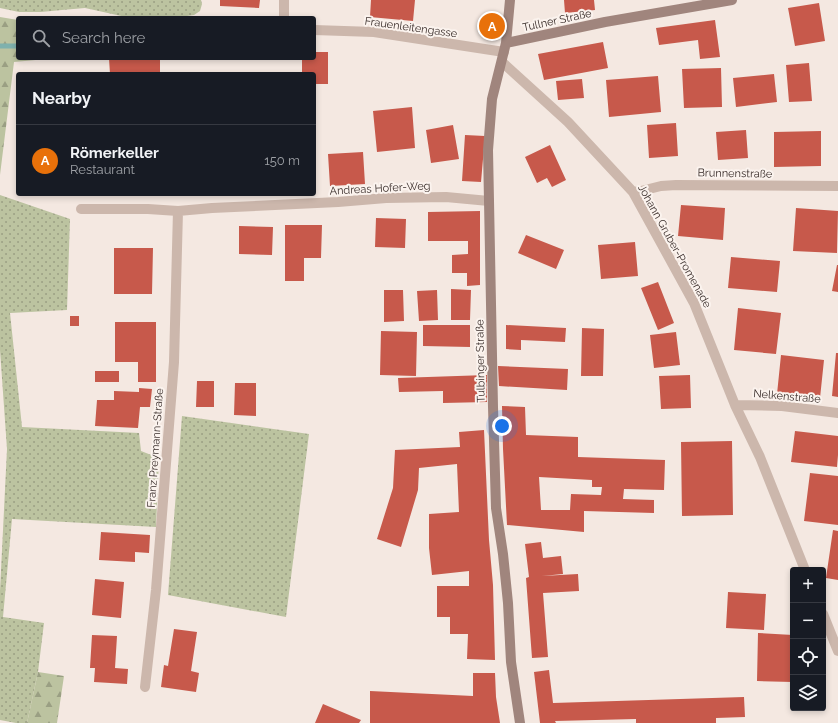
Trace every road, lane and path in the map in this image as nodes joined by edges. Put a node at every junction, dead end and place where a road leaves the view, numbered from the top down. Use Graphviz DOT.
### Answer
graph roads {
  1 [pos="284,0"];
  2 [pos="510,0"];
  3 [pos="732,0"];
  4 [pos="284,16"];
  5 [pos="316,30"];
  6 [pos="504,53"];
  7 [pos="838,186"];
  8 [pos="633,192"];
  9 [pos="489,201"];
  10 [pos="81,208"];
  11 [pos="178,211"];
  12 [pos="735,404"];
  13 [pos="838,413"];
  14 [pos="805,567"];
  15 [pos="826,621"];
  16 [pos="838,651"];
  17 [pos="145,687"];
  18 [pos="520,723"];
  1 -- 4 [label="street"];
  2 -- 6 [label="main road, Tulbinger Straße"];
  3 -- 6 [label="main road, Tullner Straße"];
  5 -- 6 [label="street, Frauenleitengasse"];
  6 -- 8 [label="street, Johann Gruber-Promenade"];
  6 -- 9 [label="main road, Tulbinger Straße"];
  7 -- 8 [label="street, Brunnenstraße"];
  8 -- 12 [label="street, Johann Gruber-Promenade"];
  9 -- 11 [label="street, Andreas Hofer-Weg"];
  9 -- 18 [label="main road, Tulbinger Straße"];
  10 -- 11 [label="street, Andreas Hofer-Weg"];
  11 -- 17 [label="street, Franz Preymann-Straße"];
  12 -- 13 [label="street, Nelkenstraße"];
  12 -- 14 [label="street, Johann Gruber-Promenade"];
  15 -- 16 [label="street"];
}
